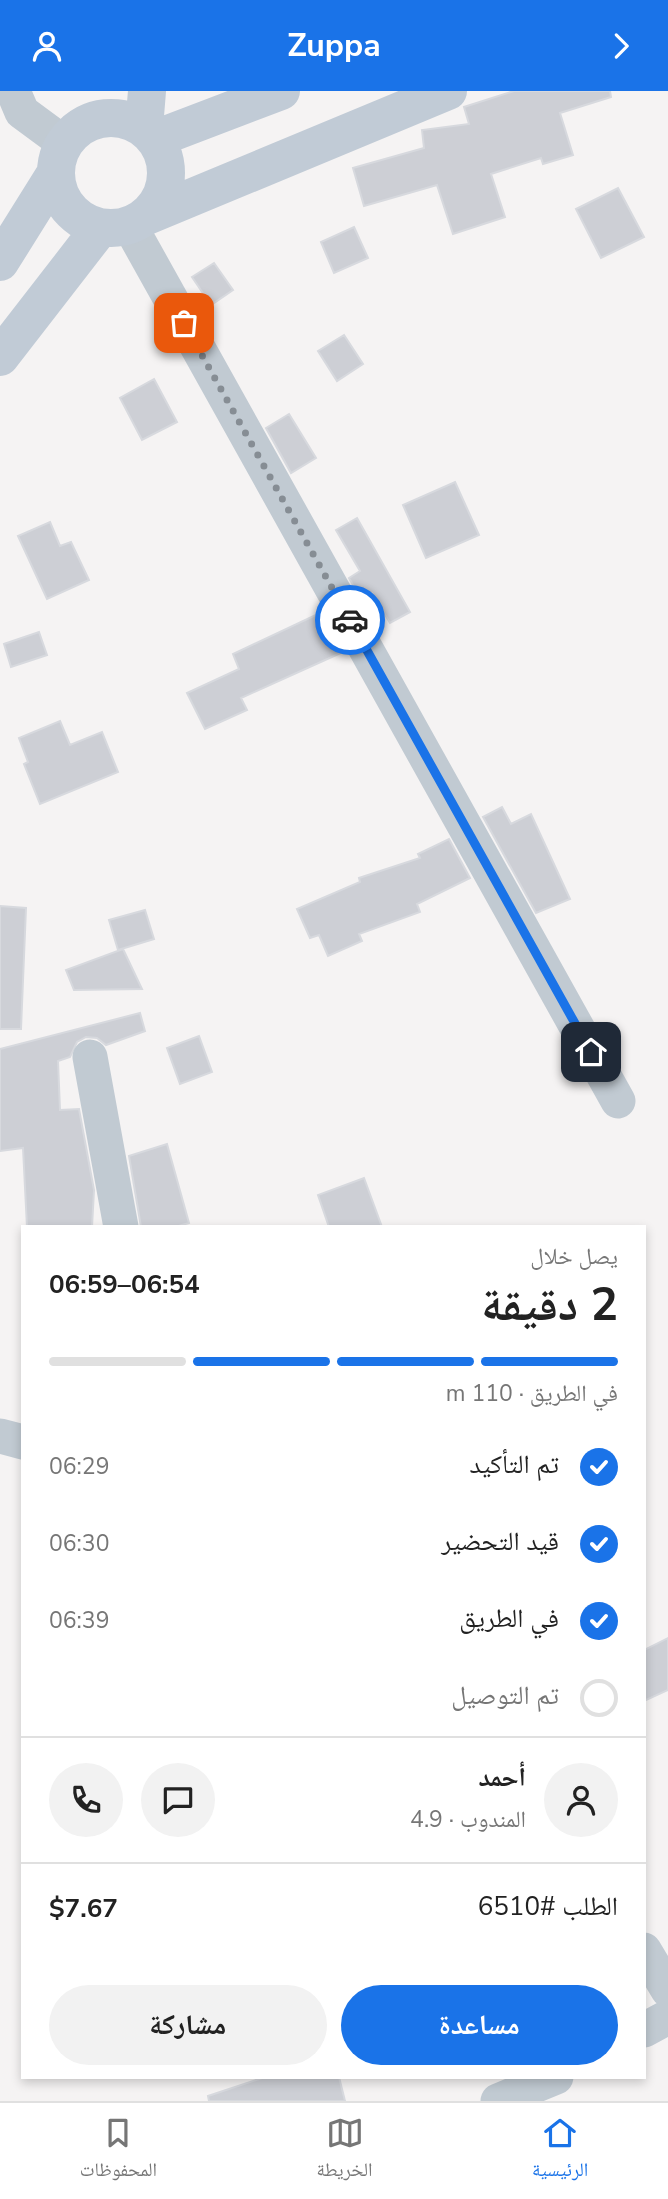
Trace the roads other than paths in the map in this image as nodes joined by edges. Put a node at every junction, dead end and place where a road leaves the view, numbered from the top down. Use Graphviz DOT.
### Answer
graph roads {
  1 [pos="13,91"];
  2 [pos="91,91"];
  3 [pos="147,91"];
  4 [pos="281,91"];
  5 [pos="448,91"];
  6 [pos="150,134"];
  7 [pos="65,149"];
  8 [pos="126,224"];
  9 [pos="0,262"];
  10 [pos="0,357"];
  11 [pos="90,1057"];
  12 [pos="618,1101"];
  13 [pos="121,1225"];
  14 [pos="0,1436"];
  15 [pos="21,1441"];
  16 [pos="646,1953"];
  17 [pos="668,1990"];
  18 [pos="668,2017"];
  19 [pos="646,2029"];
  20 [pos="551,2079"];
  21 [pos="498,2101"];
  1 -- 7 [label="street"];
  2 -- 7 [label="main road"];
  3 -- 6 [label="main road"];
  4 -- 6 [label="main road"];
  5 -- 8 [label="main road"];
  6 -- 7 [label="main road"];
  6 -- 8 [label="main road"];
  7 -- 8 [label="main road"];
  7 -- 9 [label="main road"];
  8 -- 10 [label="main road"];
  8 -- 12 [label="street"];
  11 -- 13 [label="street"];
  14 -- 15 [label="street"];
  16 -- 17 [label="street"];
  18 -- 19 [label="street"];
  20 -- 21 [label="street"];
}
